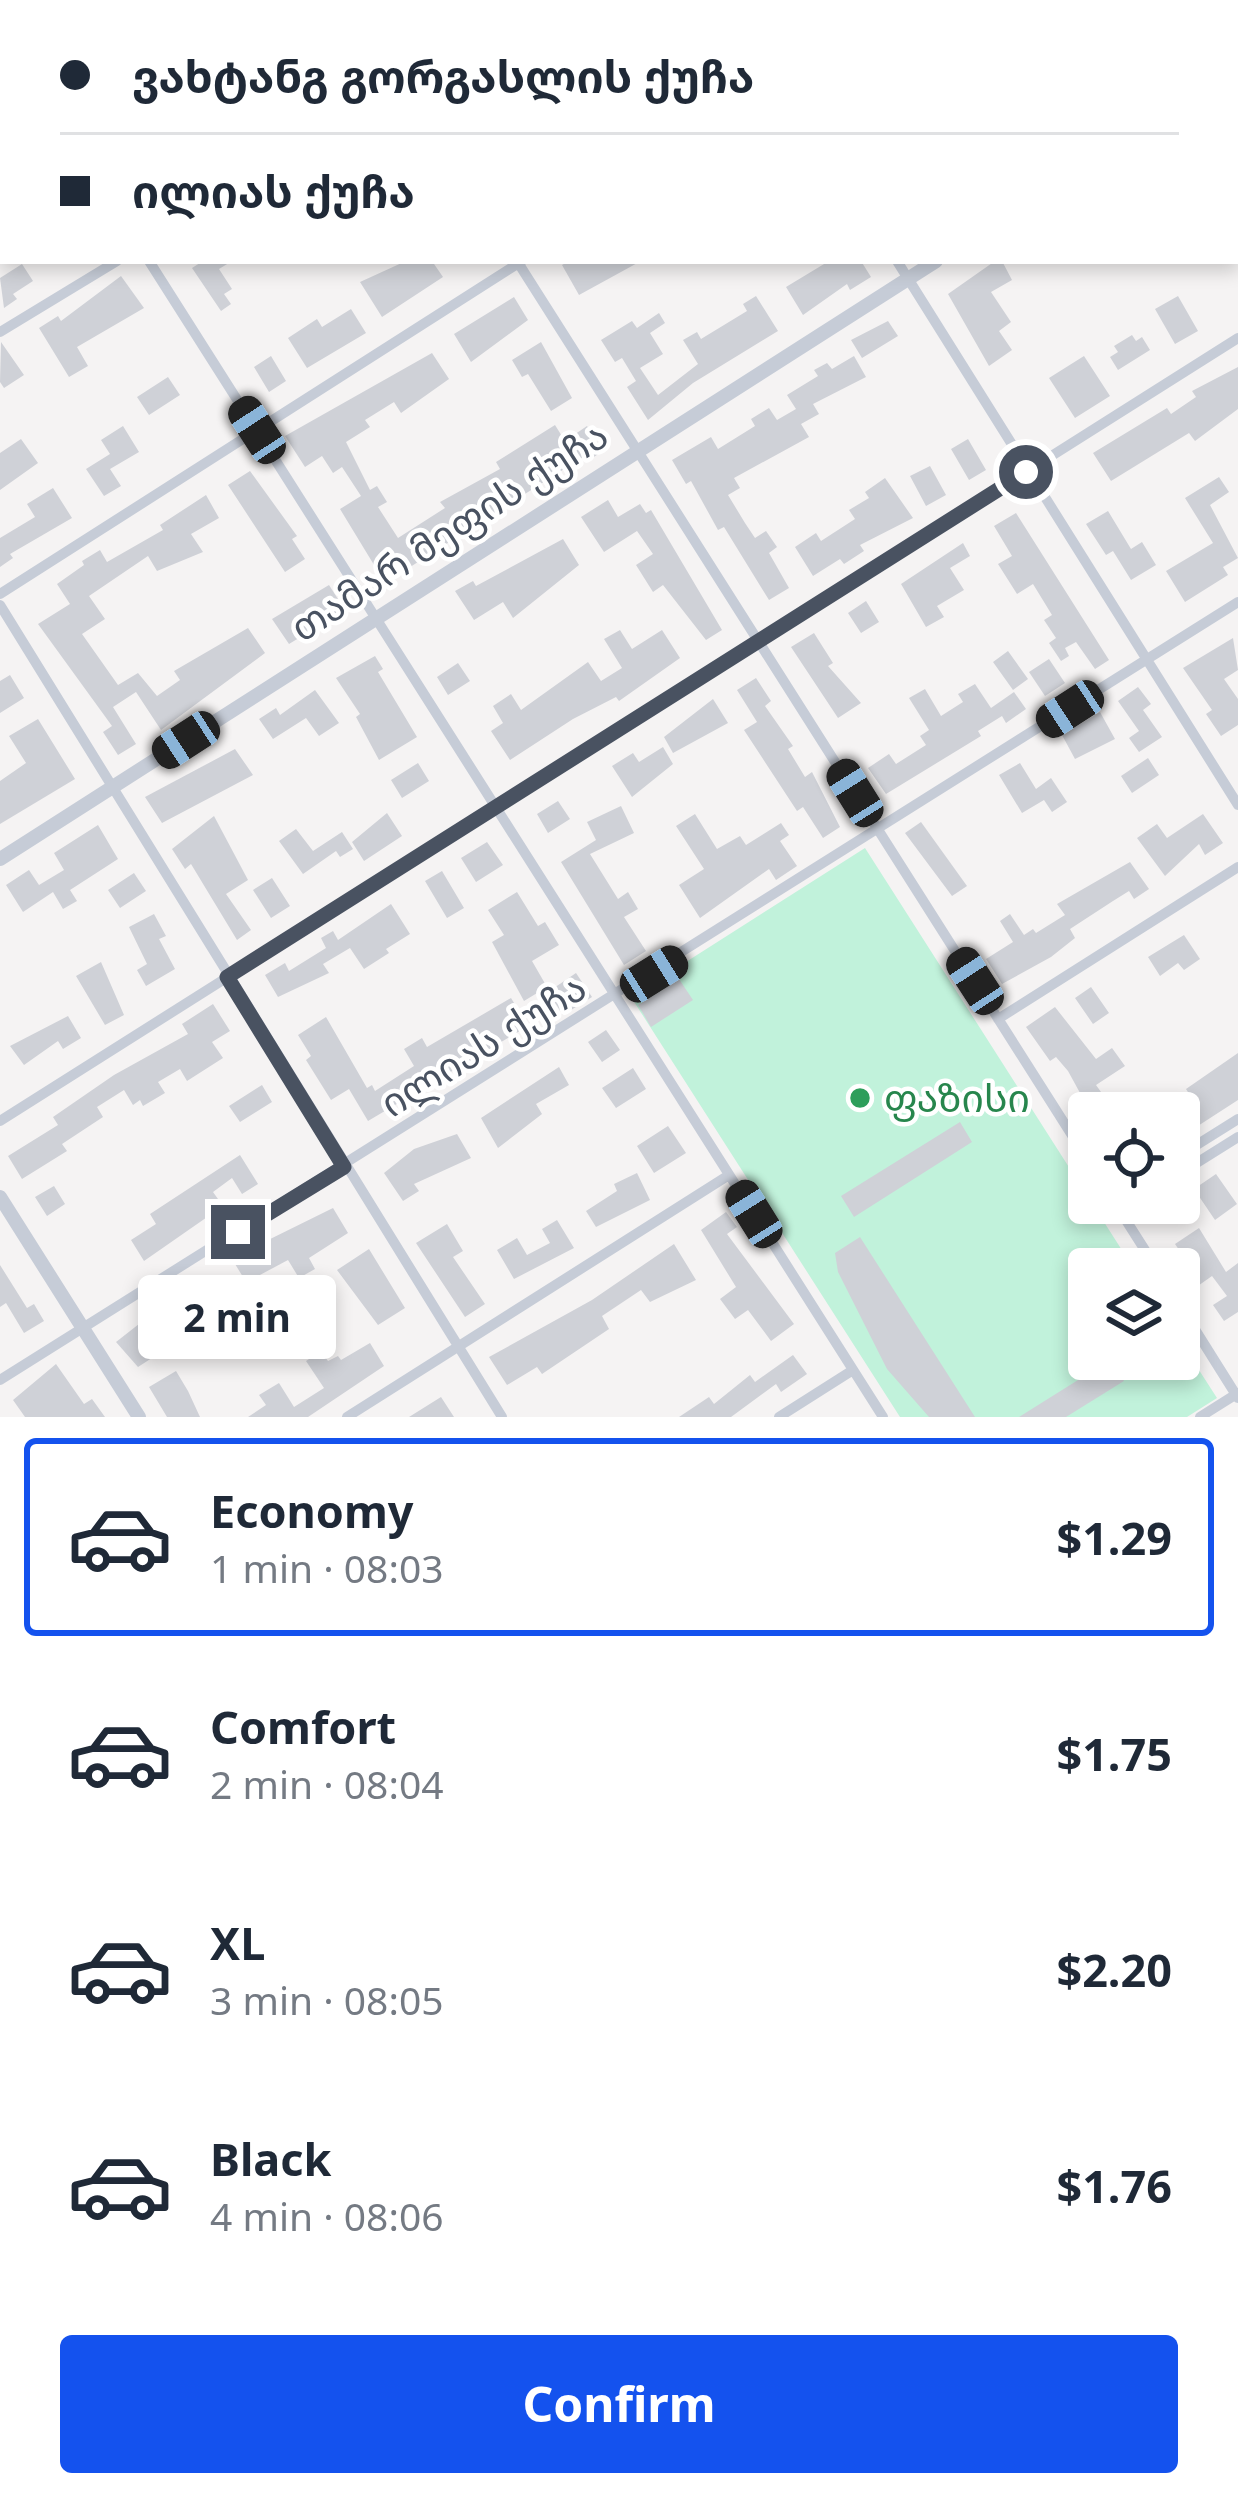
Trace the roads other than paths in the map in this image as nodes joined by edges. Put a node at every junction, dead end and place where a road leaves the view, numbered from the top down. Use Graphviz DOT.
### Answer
graph roads {
  1 [pos="112,264"];
  2 [pos="151,264"];
  3 [pos="516,264"];
  4 [pos="520,264"];
  5 [pos="899,264"];
  6 [pos="931,264"];
  7 [pos="908,279"];
  8 [pos="0,332"];
  9 [pos="1238,338"];
  10 [pos="257,430"];
  11 [pos="637,450"];
  12 [pos="1026,472"];
  13 [pos="0,594"];
  14 [pos="1238,602"];
  15 [pos="0,604"];
  16 [pos="375,616"];
  17 [pos="759,640"];
  18 [pos="1146,660"];
  19 [pos="110,789"];
  20 [pos="1238,806"];
  21 [pos="495,807"];
  22 [pos="879,831"];
  23 [pos="0,860"];
  24 [pos="1238,866"];
  25 [pos="227,977"];
  26 [pos="616,998"];
  27 [pos="998,1018"];
  28 [pos="1238,1119"];
  29 [pos="0,1121"];
  30 [pos="1068,1129"];
  31 [pos="1238,1137"];
  32 [pos="1200,1143"];
  33 [pos="1200,1161"];
  34 [pos="344,1167"];
  35 [pos="729,1175"];
  36 [pos="0,1197"];
  37 [pos="83,1328"];
  38 [pos="1200,1337"];
  39 [pos="457,1347"];
  40 [pos="853,1370"];
  41 [pos="0,1380"];
  42 [pos="1237,1395"];
  43 [pos="139,1417"];
  44 [pos="347,1417"];
  45 [pos="502,1417"];
  46 [pos="779,1417"];
  47 [pos="883,1417"];
  48 [pos="1200,1417"];
  1 -- 8 [label="street"];
  2 -- 10 [label="street"];
  3 -- 10 [label="street"];
  4 -- 11 [label="street"];
  5 -- 7 [label="street"];
  6 -- 7 [label="street, თამარ მეფის ქუჩა"];
  7 -- 11 [label="street, თამარ მეფის ქუჩა"];
  7 -- 12 [label="street"];
  9 -- 12 [label="street"];
  10 -- 13 [label="street"];
  10 -- 16 [label="street"];
  11 -- 16 [label="street, თამარ მეფის ქუჩა"];
  11 -- 17 [label="street"];
  12 -- 17 [label="street"];
  12 -- 18 [label="street"];
  14 -- 18 [label="street, ილიას ქუჩა"];
  15 -- 19 [label="street"];
  16 -- 19 [label="street, თამარ მეფის ქუჩა"];
  16 -- 21 [label="street"];
  17 -- 21 [label="street"];
  17 -- 22 [label="street"];
  18 -- 20 [label="street"];
  18 -- 22 [label="street, ილიას ქუჩა"];
  19 -- 23 [label="street, თამარ მეფის ქუჩა"];
  19 -- 25 [label="street"];
  21 -- 25 [label="street"];
  21 -- 26 [label="street"];
  22 -- 26 [label="street, ილიას ქუჩა"];
  22 -- 27 [label="street"];
  24 -- 27 [label="street"];
  25 -- 29 [label="street"];
  25 -- 34 [label="street"];
  26 -- 34 [label="street, ილიას ქუჩა"];
  26 -- 35 [label="street"];
  27 -- 30 [label="street"];
  28 -- 32 [label="street"];
  31 -- 33 [label="street"];
  34 -- 37 [label="street, ილიას ქუჩა"];
  34 -- 39 [label="street"];
  35 -- 39 [label="street"];
  35 -- 40 [label="street"];
  36 -- 37 [label="street"];
  37 -- 41 [label="street, ილიას ქუჩა"];
  37 -- 43 [label="street"];
  38 -- 42 [label="street"];
  39 -- 44 [label="street"];
  39 -- 45 [label="street"];
  40 -- 46 [label="street"];
  40 -- 47 [label="street"];
  42 -- 48 [label="street"];
}
